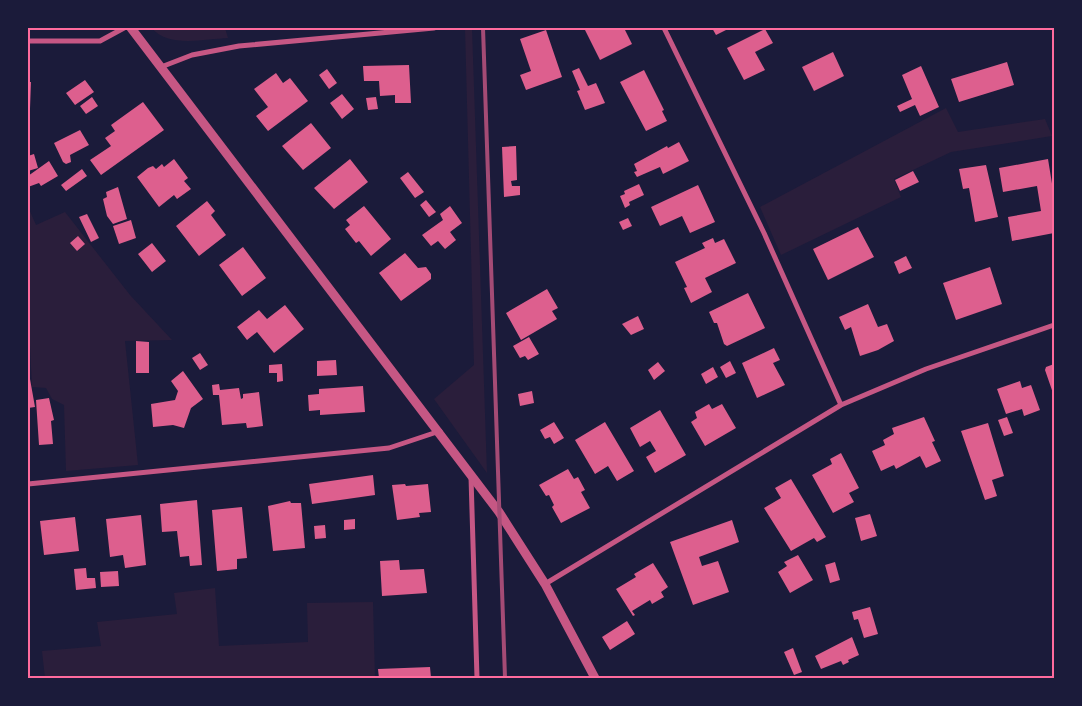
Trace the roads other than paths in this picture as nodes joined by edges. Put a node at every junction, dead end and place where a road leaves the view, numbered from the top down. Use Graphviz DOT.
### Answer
graph roads {
  1 [pos="124,28"];
  2 [pos="131,28"];
  3 [pos="434,28"];
  4 [pos="664,28"];
  5 [pos="28,40"];
  6 [pos="161,67"];
  7 [pos="1054,325"];
  8 [pos="841,405"];
  9 [pos="440,431"];
  10 [pos="470,471"];
  11 [pos="28,484"];
  12 [pos="545,584"];
  13 [pos="477,678"];
  14 [pos="595,678"];
  1 -- 5 [label="street"];
  2 -- 6 [label="street"];
  3 -- 6 [label="street"];
  4 -- 8 [label="street"];
  6 -- 9 [label="street"];
  7 -- 8 [label="street"];
  8 -- 12 [label="street"];
  9 -- 10 [label="street"];
  9 -- 11 [label="street"];
  10 -- 12 [label="street"];
  10 -- 13 [label="street"];
  12 -- 14 [label="street"];
}
